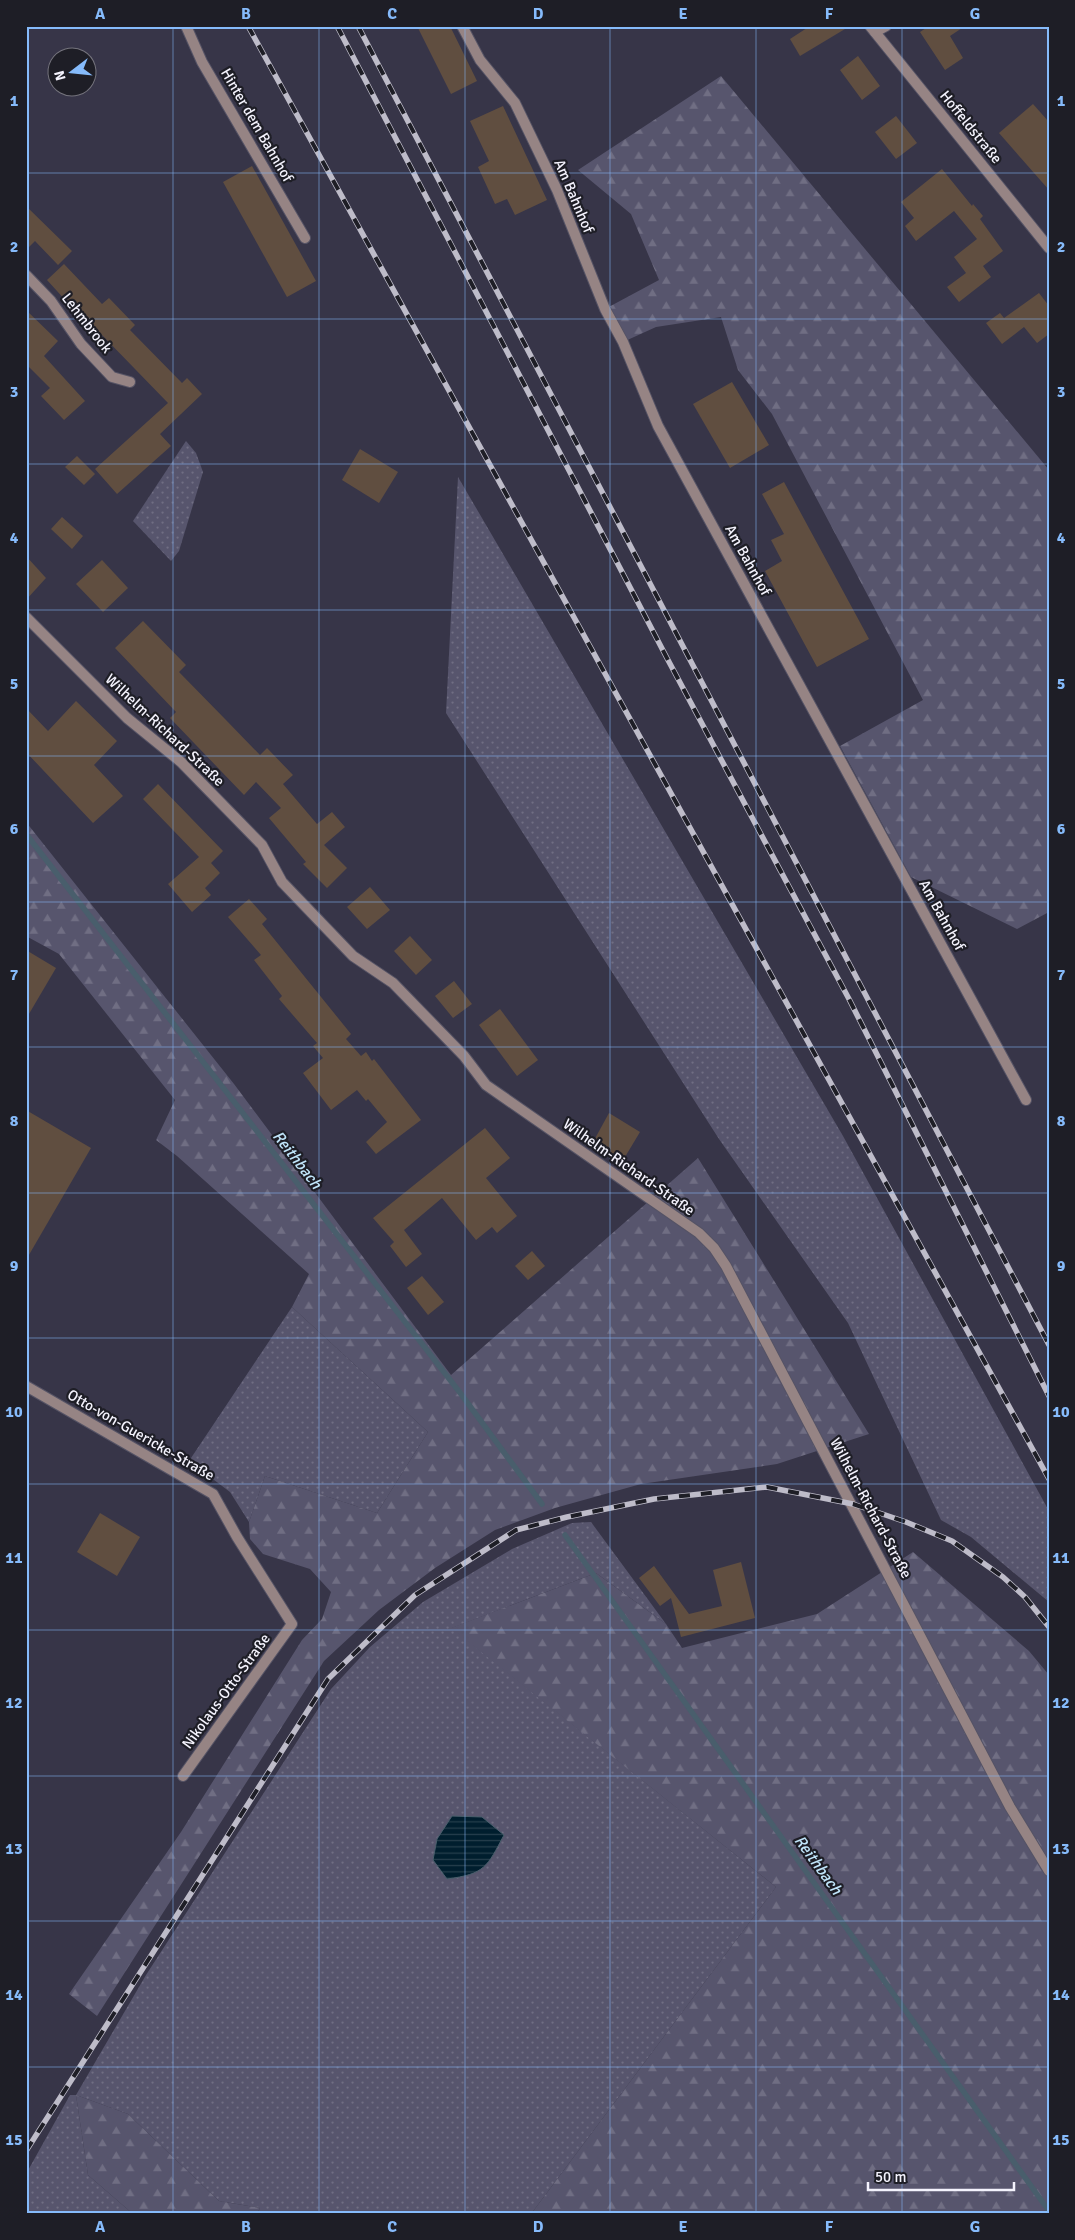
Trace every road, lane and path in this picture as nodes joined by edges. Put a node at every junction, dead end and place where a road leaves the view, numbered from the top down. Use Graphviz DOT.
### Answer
graph roads {
  1 [pos="186,26"];
  2 [pos="462,26"];
  3 [pos="886,26"];
  4 [pos="873,29"];
  5 [pos="305,238"];
  6 [pos="1049,248"];
  7 [pos="26,275"];
  8 [pos="130,382"];
  9 [pos="26,617"];
  10 [pos="1026,1100"];
  11 [pos="26,1386"];
  12 [pos="292,1624"];
  13 [pos="183,1776"];
  14 [pos="1049,1871"];
  1 -- 5 [label="street, Hinter dem Bahnhof"];
  2 -- 10 [label="street, Am Bahnhof"];
  3 -- 4 [label="street"];
  4 -- 6 [label="street, Hoffeldstraße"];
  7 -- 8 [label="street, Lehmbrook"];
  9 -- 14 [label="street, Wilhelm-Richard-Straße"];
  11 -- 12 [label="street, Otto-von-Guericke-Straße"];
  12 -- 13 [label="street, Nikolaus-Otto-Straße"];
}
